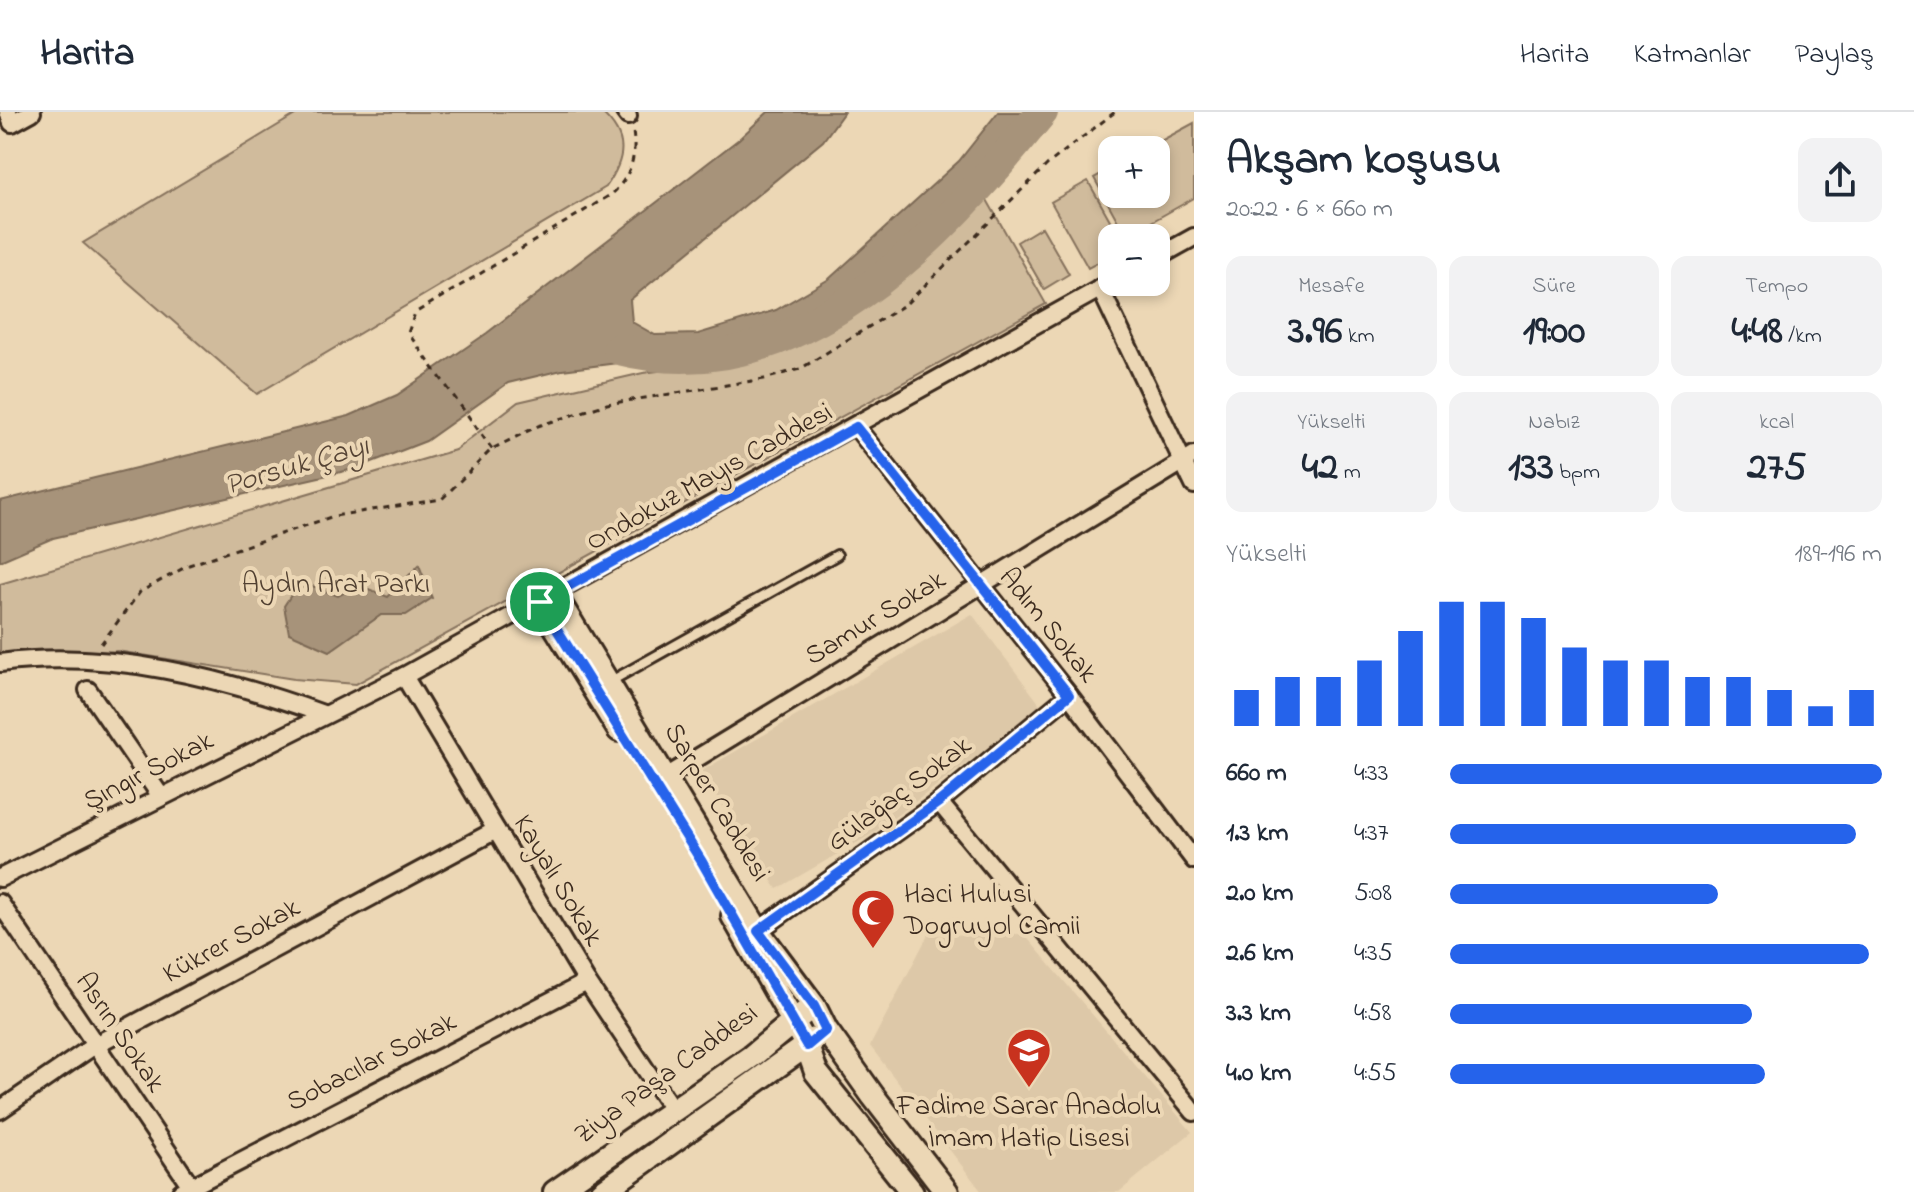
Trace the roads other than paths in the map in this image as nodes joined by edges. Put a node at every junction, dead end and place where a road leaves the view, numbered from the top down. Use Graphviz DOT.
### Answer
graph roads {
  1 [pos="8,112"];
  2 [pos="32,112"];
  3 [pos="1194,237"];
  4 [pos="1170,250"];
  5 [pos="1098,290"];
  6 [pos="1111,296"];
  7 [pos="856,427"];
  8 [pos="1188,458"];
  9 [pos="1194,485"];
  10 [pos="837,555"];
  11 [pos="981,586"];
  12 [pos="547,598"];
  13 [pos="0,663"];
  14 [pos="404,676"];
  15 [pos="608,683"];
  16 [pos="88,690"];
  17 [pos="1069,695"];
  18 [pos="323,714"];
  19 [pos="666,777"];
  20 [pos="160,795"];
  21 [pos="939,802"];
  22 [pos="496,830"];
  23 [pos="1194,860"];
  24 [pos="0,878"];
  25 [pos="0,903"];
  26 [pos="758,931"];
  27 [pos="587,982"];
  28 [pos="814,1006"];
  29 [pos="792,1022"];
  30 [pos="826,1030"];
  31 [pos="95,1045"];
  32 [pos="807,1046"];
  33 [pos="672,1109"];
  34 [pos="0,1110"];
  35 [pos="1194,1112"];
  36 [pos="189,1190"];
  37 [pos="555,1192"];
  38 [pos="602,1192"];
  39 [pos="912,1192"];
  40 [pos="947,1192"];
  1 -- 2 [label="street"];
  3 -- 4 [label="street"];
  5 -- 7 [label="street, Ondokuz Mayıs Caddesi"];
  6 -- 8 [label="street"];
  7 -- 11 [label="street, Adım Sokak"];
  7 -- 12 [label="street, Ondokuz Mayıs Caddesi"];
  8 -- 9 [label="street"];
  8 -- 11 [label="street, Samur Sokak"];
  10 -- 15 [label="lane"];
  11 -- 17 [label="street, Adım Sokak"];
  11 -- 19 [label="street, Samur Sokak"];
  12 -- 14 [label="street, Ondokuz Mayıs Caddesi"];
  12 -- 15 [label="main road, Sarper Caddesi"];
  12 -- 29 [label="main road, Sarper Caddesi"];
  13 -- 18 [label="street"];
  14 -- 18 [label="street, Ondokuz Mayıs Caddesi"];
  14 -- 22 [label="street, Kayalı Sokak"];
  15 -- 19 [label="main road, Sarper Caddesi"];
  16 -- 20 [label="street"];
  17 -- 21 [label="street, Gülağaç Sokak"];
  17 -- 23 [label="street, Adım Sokak"];
  18 -- 20 [label="street, Şıngır Sokak"];
  19 -- 26 [label="main road, Sarper Caddesi"];
  20 -- 24 [label="street, Şıngır Sokak"];
  21 -- 26 [label="street, Gülağaç Sokak"];
  21 -- 35 [label="street"];
  22 -- 27 [label="street, Kayalı Sokak"];
  22 -- 31 [label="street, Kükrer Sokak"];
  25 -- 31 [label="street, Asrın Sokak"];
  26 -- 28 [label="main road, Sarper Caddesi"];
  27 -- 33 [label="street, Kayalı Sokak"];
  27 -- 36 [label="street, Sobacılar Sokak"];
  28 -- 29 [label="main road, Ziya Paşa Caddesi"];
  28 -- 30 [label="main road, Sarper Caddesi"];
  29 -- 32 [label="main road, Sarper Caddesi"];
  29 -- 33 [label="main road, Ziya Paşa Caddesi"];
  30 -- 32 [label="main road, Ziya Paşa Caddesi"];
  30 -- 40 [label="main road, Sarper Caddesi"];
  31 -- 34 [label="street, Kükrer Sokak"];
  31 -- 36 [label="street, Asrın Sokak"];
  32 -- 38 [label="main road, Ziya Paşa Caddesi"];
  32 -- 39 [label="main road, Sarper Caddesi"];
  33 -- 37 [label="main road, Ziya Paşa Caddesi"];
}
